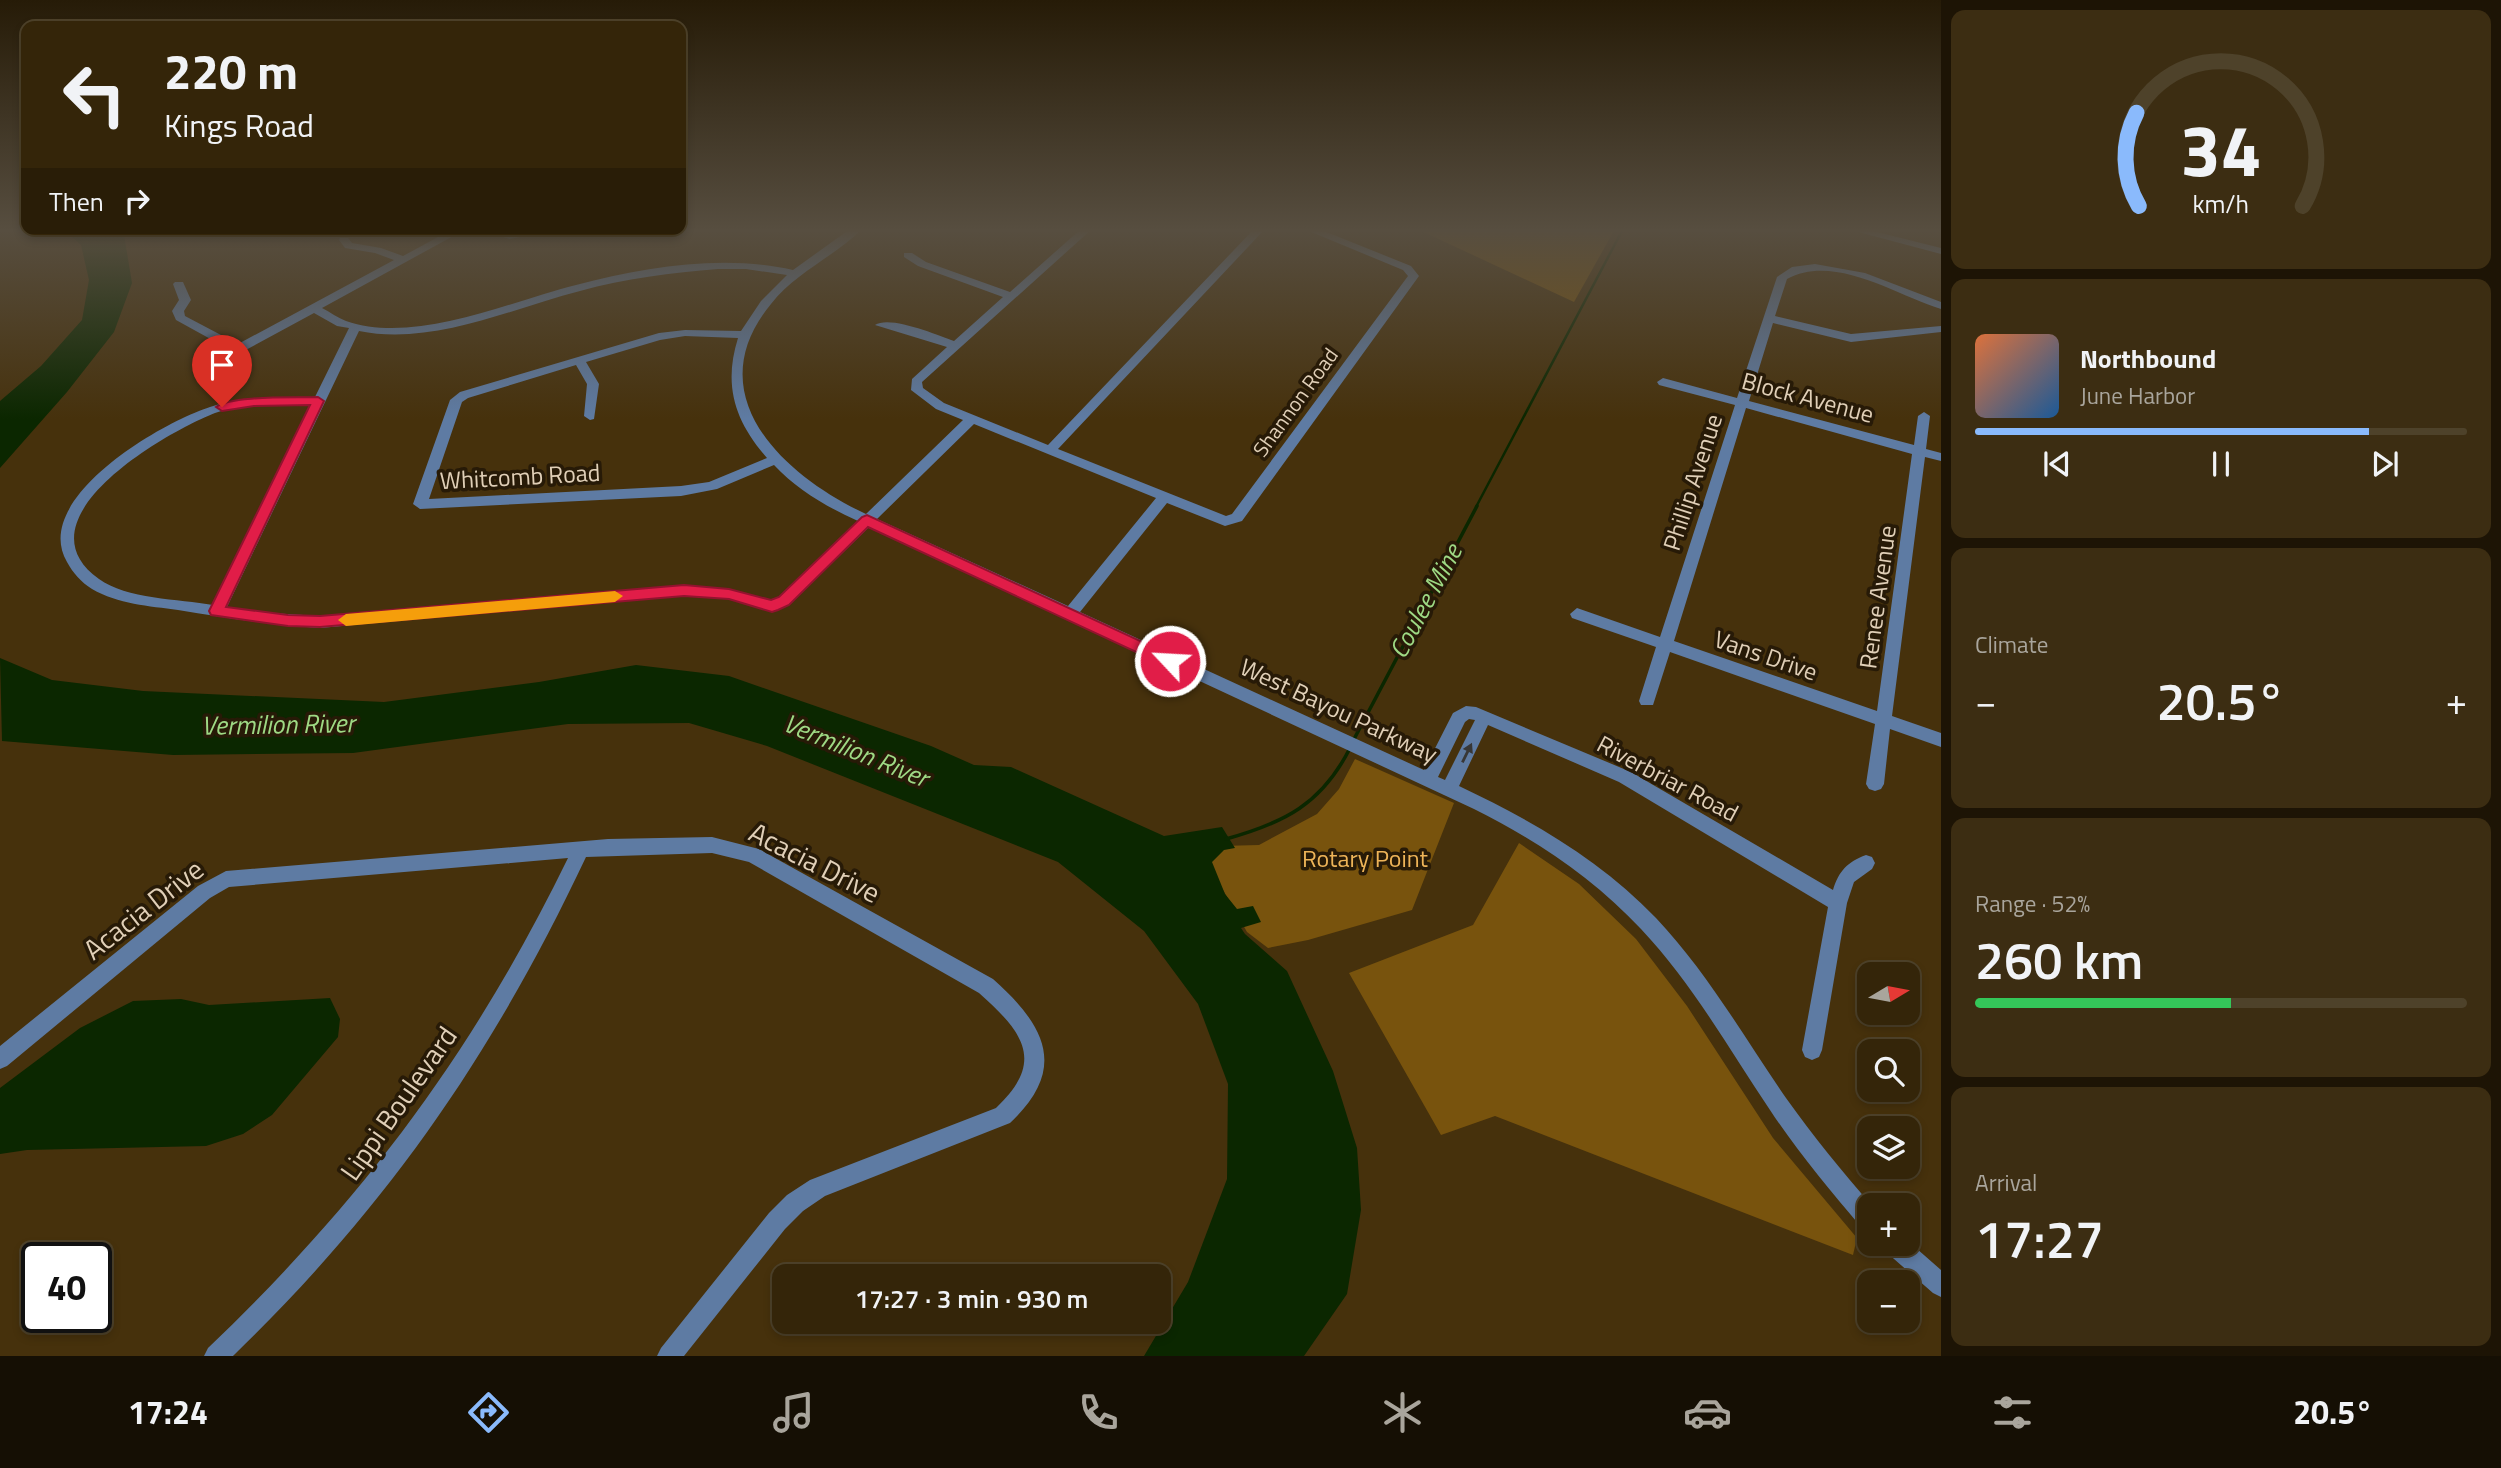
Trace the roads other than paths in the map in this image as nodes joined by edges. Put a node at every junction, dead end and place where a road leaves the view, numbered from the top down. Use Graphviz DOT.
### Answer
graph roads {
  1 [pos="182,292"];
  2 [pos="343,292"];
  3 [pos="562,292"];
  4 [pos="777,292"];
  5 [pos="1001,292"];
  6 [pos="1015,292"];
  7 [pos="1200,292"];
  8 [pos="1402,292"];
  9 [pos="1777,292"];
  10 [pos="1909,292"];
  11 [pos="1011,296"];
  12 [pos="1941,306"];
  13 [pos="314,308"];
  14 [pos="1768,317"];
  15 [pos="881,325"];
  16 [pos="355,327"];
  17 [pos="1941,329"];
  18 [pos="744,335"];
  19 [pos="954,345"];
  20 [pos="579,360"];
  21 [pos="1663,382"];
  22 [pos="318,401"];
  23 [pos="1741,402"];
  24 [pos="590,416"];
  25 [pos="1924,416"];
  26 [pos="972,419"];
  27 [pos="1050,450"];
  28 [pos="1920,451"];
  29 [pos="1941,457"];
  30 [pos="774,460"];
  31 [pos="1164,497"];
  32 [pos="867,520"];
  33 [pos="217,611"];
  34 [pos="1070,614"];
  35 [pos="1577,614"];
  36 [pos="1664,644"];
  37 [pos="1647,701"];
  38 [pos="1485,716"];
  39 [pos="1883,718"];
  40 [pos="1941,740"];
  41 [pos="1428,780"];
  42 [pos="1875,784"];
  43 [pos="1450,789"];
  44 [pos="582,849"];
  45 [pos="1866,863"];
  46 [pos="1838,903"];
  47 [pos="1812,1050"];
  48 [pos="0,1059"];
  49 [pos="1857,1204"];
  50 [pos="1908,1256"];
  51 [pos="1941,1285"];
  52 [pos="216,1356"];
  53 [pos="669,1356"];
  1 -- 13 [label="street"];
  2 -- 13 [label="street"];
  3 -- 16 [label="street"];
  4 -- 18 [label="street, West Bayou Parkway"];
  5 -- 11 [label="street"];
  6 -- 11 [label="street"];
  7 -- 27 [label="street"];
  8 -- 31 [label="street, Shannon Road"];
  9 -- 14 [label="street, Phillip Avenue"];
  10 -- 12 [label="street, Phillip Avenue"];
  11 -- 19 [label="street"];
  13 -- 16 [label="street"];
  14 -- 17 [label="street"];
  14 -- 23 [label="street, Phillip Avenue"];
  15 -- 19 [label="street"];
  16 -- 22 [label="street"];
  18 -- 20 [label="street, Whitcomb Road"];
  18 -- 30 [label="street, West Bayou Parkway"];
  19 -- 26 [label="street, Shannon Road"];
  20 -- 24 [label="street"];
  20 -- 30 [label="street, Whitcomb Road"];
  21 -- 23 [label="street, Block Avenue"];
  22 -- 33 [label="street"];
  22 -- 33 [label="street"];
  23 -- 28 [label="street, Block Avenue"];
  23 -- 36 [label="street, Phillip Avenue"];
  25 -- 28 [label="street, Renee Avenue"];
  26 -- 27 [label="street, Shannon Road"];
  26 -- 32 [label="street"];
  27 -- 31 [label="street, Shannon Road"];
  28 -- 29 [label="street, Block Avenue"];
  28 -- 39 [label="street, Renee Avenue"];
  30 -- 32 [label="street, West Bayou Parkway"];
  31 -- 34 [label="street"];
  32 -- 33 [label="street"];
  32 -- 34 [label="street, West Bayou Parkway"];
  34 -- 41 [label="street, West Bayou Parkway"];
  35 -- 36 [label="street, Vans Drive"];
  36 -- 37 [label="street, Phillip Avenue"];
  36 -- 39 [label="street, Vans Drive"];
  38 -- 41 [label="street, Riverbriar Road"];
  43 -- 38 [label="street, one-way"];
  38 -- 46 [label="street, Riverbriar Road"];
  39 -- 40 [label="street, Vans Drive"];
  39 -- 42 [label="street, Renee Avenue"];
  41 -- 43 [label="street, West Bayou Parkway"];
  43 -- 49 [label="street, West Bayou Parkway"];
  44 -- 48 [label="street, Acacia Drive"];
  44 -- 52 [label="street, Lippi Boulevard"];
  44 -- 53 [label="street, Acacia Drive"];
  45 -- 46 [label="street"];
  46 -- 47 [label="street"];
  50 -- 51 [label="street"];
}
